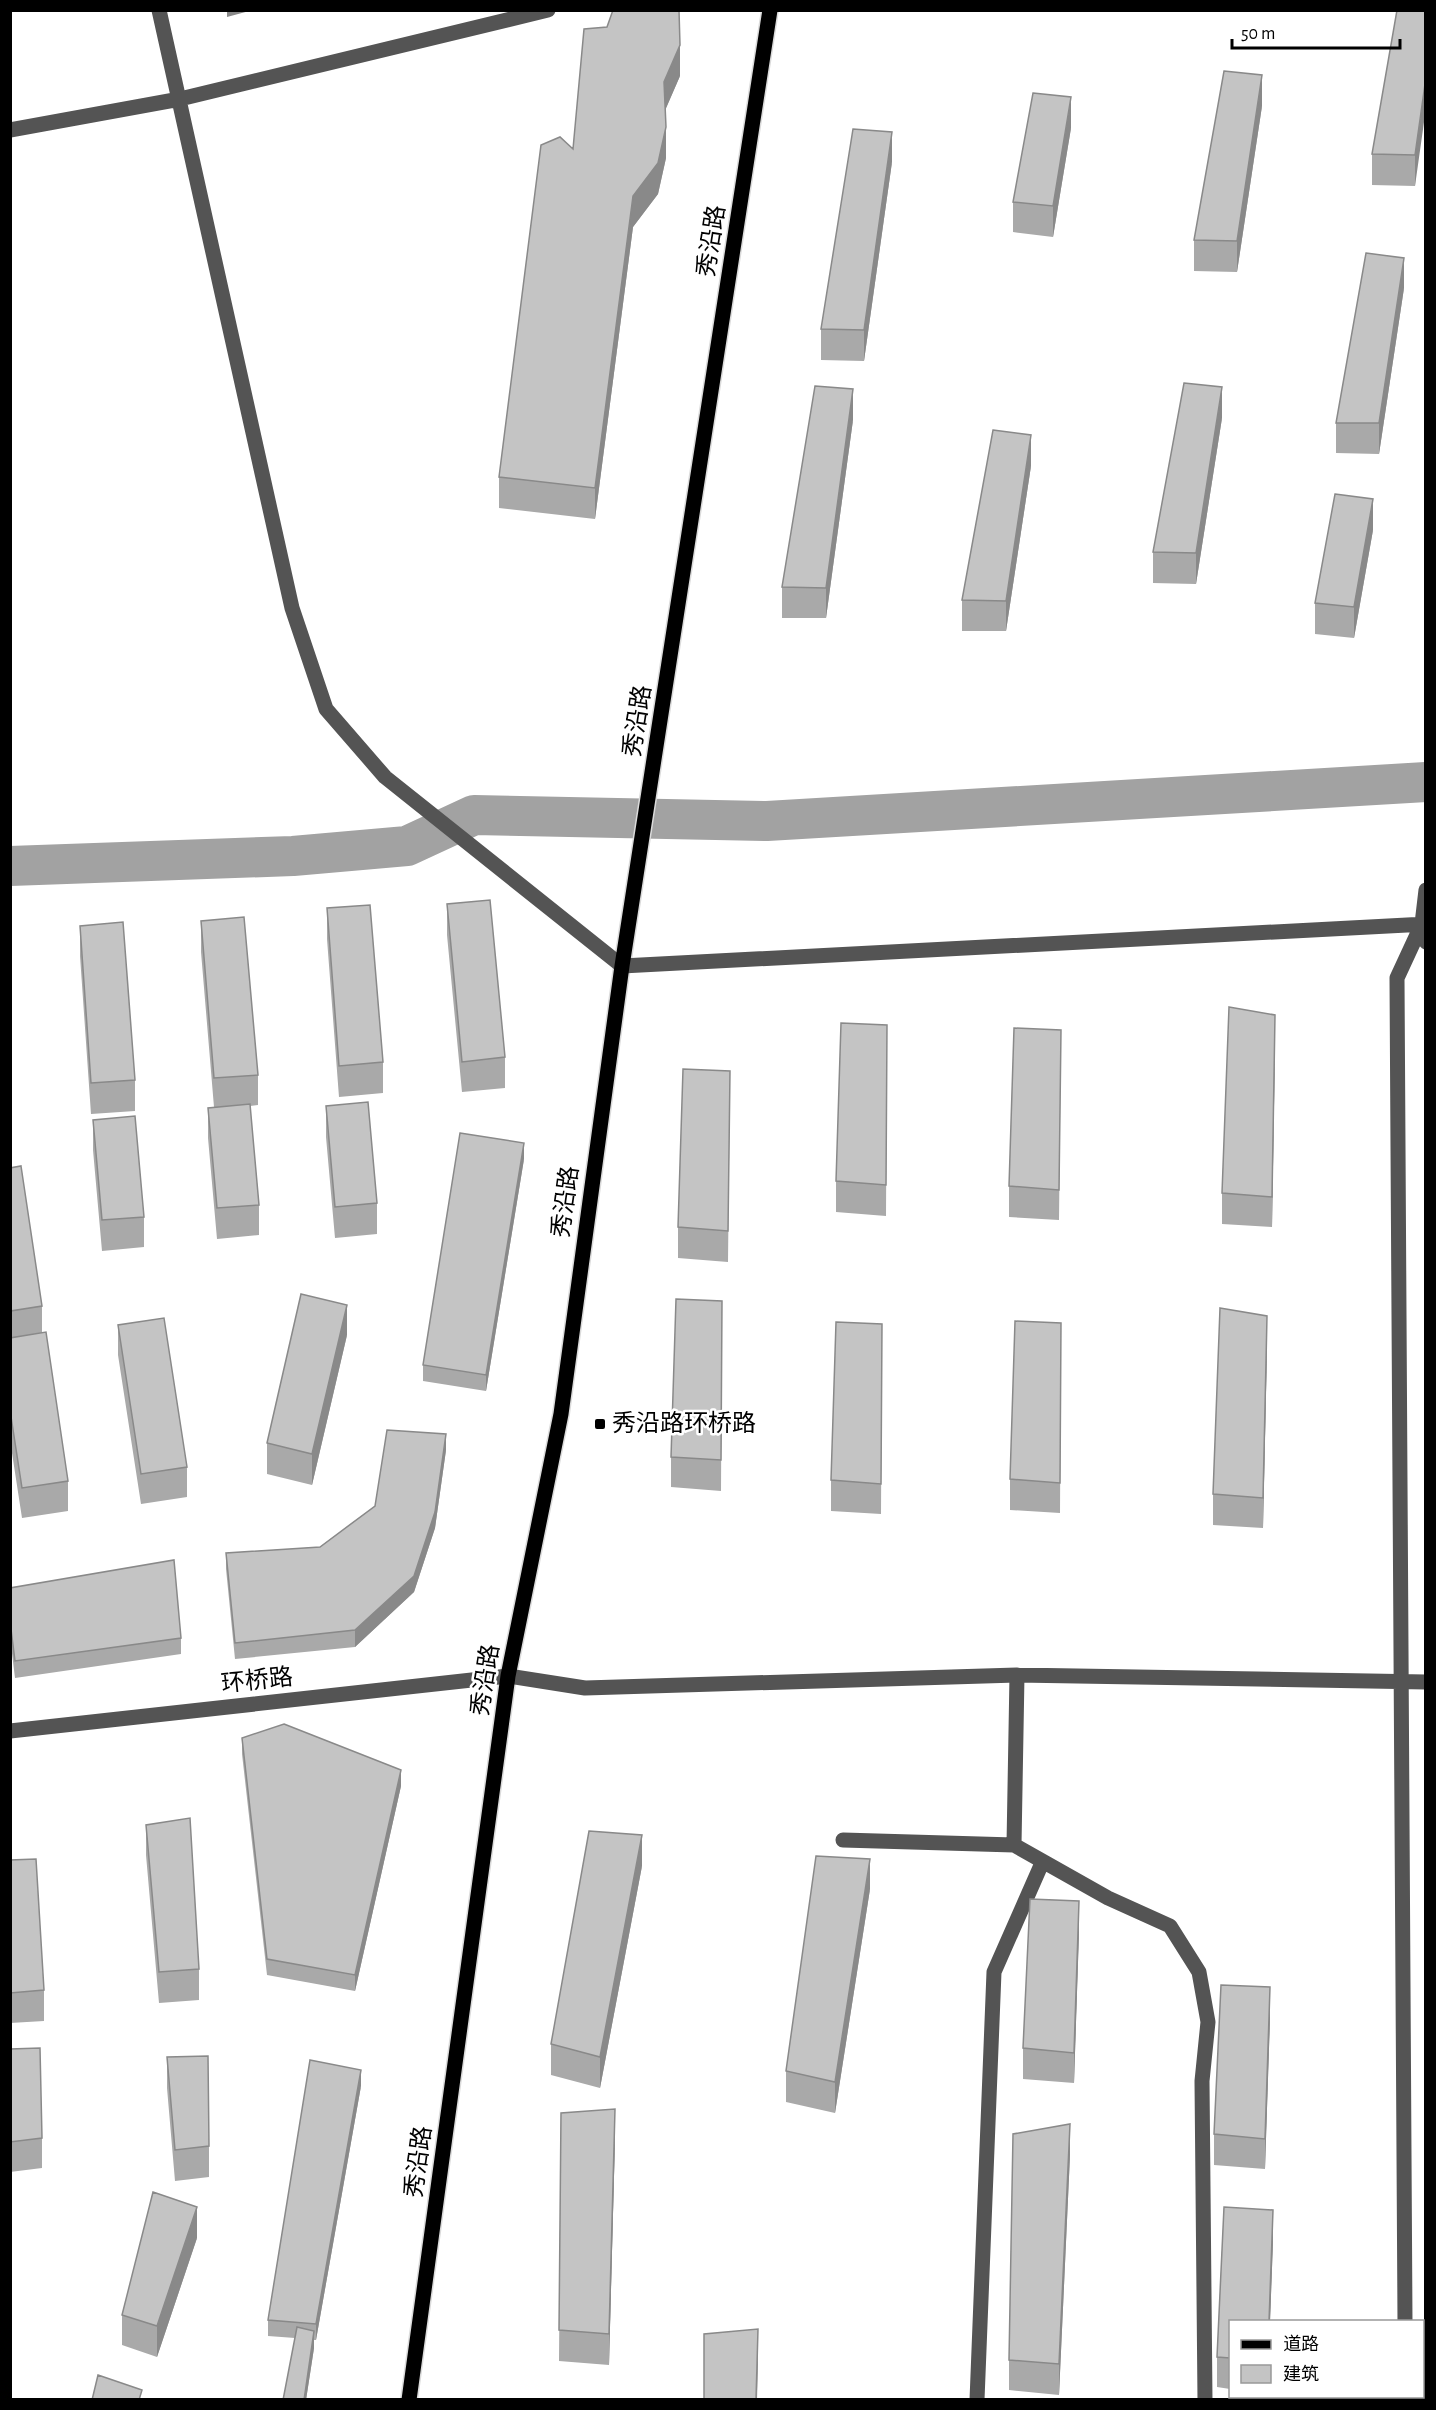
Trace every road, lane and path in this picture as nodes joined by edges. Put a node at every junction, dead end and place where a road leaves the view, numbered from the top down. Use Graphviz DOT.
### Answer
graph roads {
  1 [pos="159,10"];
  2 [pos="548,10"];
  3 [pos="770,10"];
  4 [pos="180,99"];
  5 [pos="10,130"];
  6 [pos="1425,890"];
  7 [pos="1424,924"];
  8 [pos="1425,942"];
  9 [pos="622,966"];
  10 [pos="1017,1675"];
  11 [pos="508,1676"];
  12 [pos="1403,1682"];
  13 [pos="1425,1682"];
  14 [pos="10,1731"];
  15 [pos="843,1840"];
  16 [pos="1014,1845"];
  17 [pos="1042,1863"];
  18 [pos="1405,2320"];
  19 [pos="409,2400"];
  20 [pos="977,2400"];
  21 [pos="1205,2400"];
  1 -- 4 [label="street"];
  2 -- 4 [label="street"];
  3 -- 9 [label="main road, 秀沿路"];
  4 -- 5 [label="street"];
  4 -- 9 [label="street"];
  6 -- 7 [label="street"];
  7 -- 8 [label="street"];
  7 -- 9 [label="street"];
  7 -- 12 [label="street"];
  9 -- 11 [label="main road, 秀沿路"];
  10 -- 11 [label="street, 环桥路"];
  10 -- 12 [label="street, 环桥路"];
  10 -- 16 [label="street"];
  11 -- 14 [label="street, 环桥路"];
  11 -- 19 [label="main road, 秀沿路"];
  12 -- 13 [label="street, 环桥路"];
  12 -- 18 [label="street"];
  15 -- 16 [label="street"];
  16 -- 17 [label="street"];
  17 -- 20 [label="street"];
  17 -- 21 [label="street"];
}
